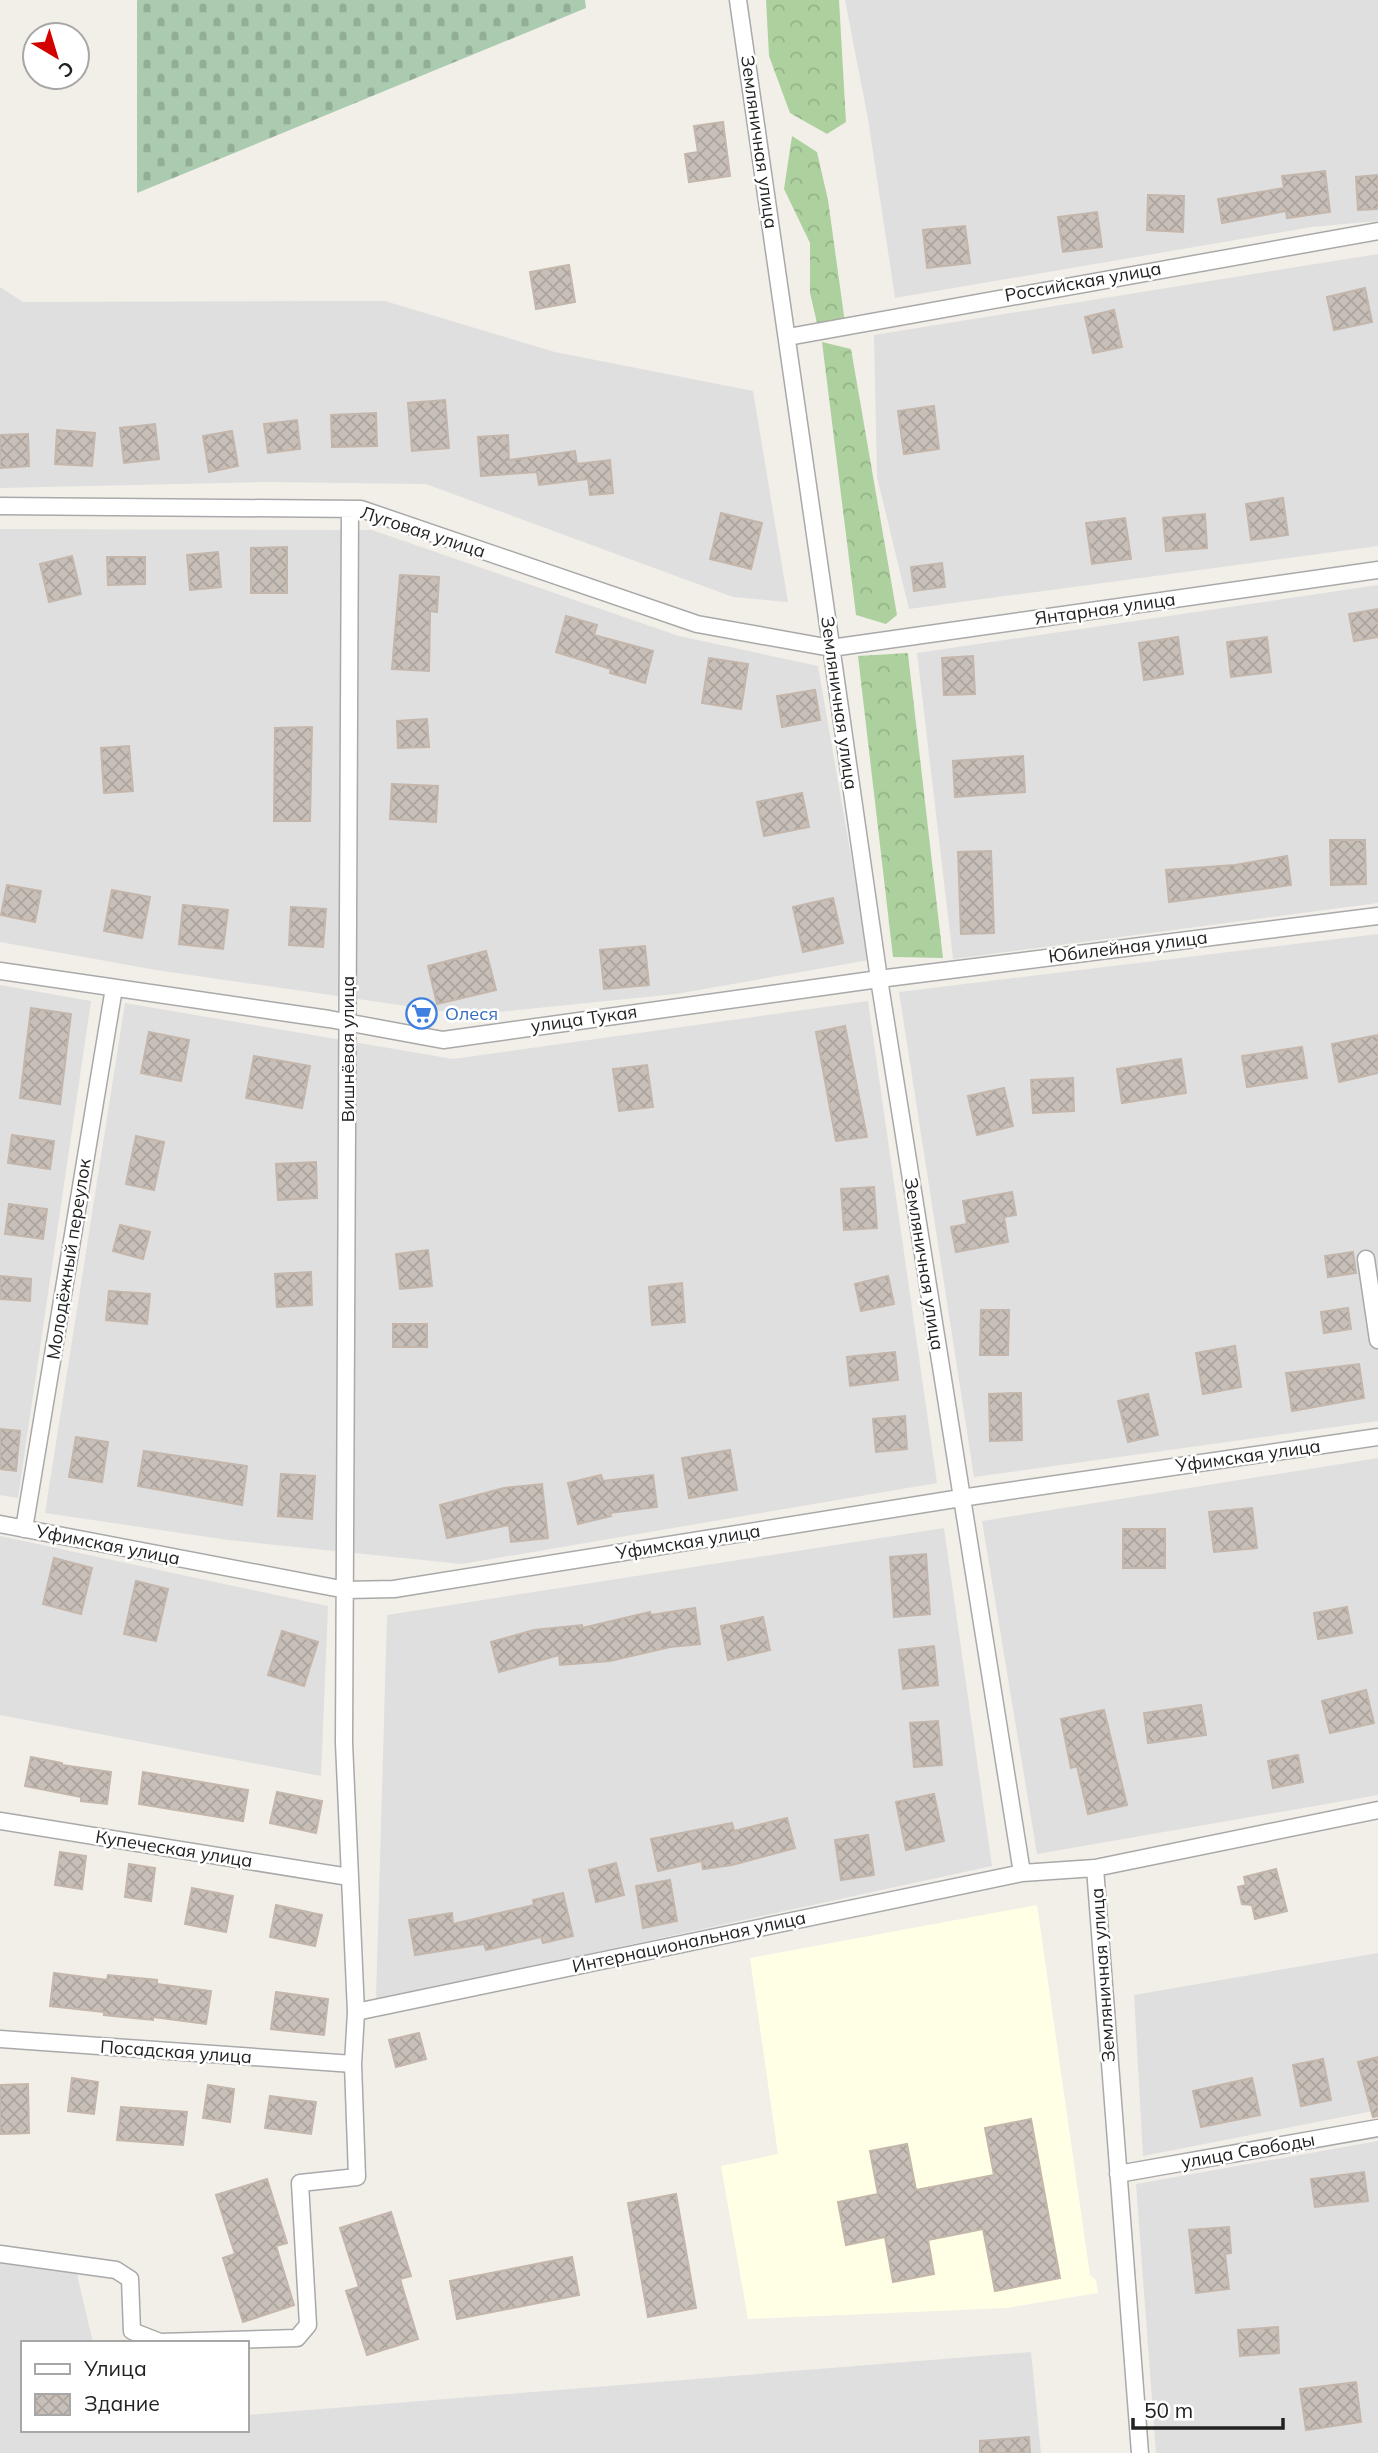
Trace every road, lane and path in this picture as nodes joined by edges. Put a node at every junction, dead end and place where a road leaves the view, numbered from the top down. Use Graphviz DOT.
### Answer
graph roads {
  1 [pos="738,0"];
  2 [pos="1378,231"];
  3 [pos="788,337"];
  4 [pos="0,506"];
  5 [pos="350,509"];
  6 [pos="1378,570"];
  7 [pos="831,648"];
  8 [pos="1378,916"];
  9 [pos="0,971"];
  10 [pos="879,979"];
  11 [pos="114,988"];
  12 [pos="348,1022"];
  13 [pos="1366,1259"];
  14 [pos="1378,1339"];
  15 [pos="1378,1437"];
  16 [pos="961,1498"];
  17 [pos="0,1524"];
  18 [pos="24,1529"];
  19 [pos="346,1590"];
  20 [pos="1378,1810"];
  21 [pos="0,1821"];
  22 [pos="1096,1868"];
  23 [pos="1021,1872"];
  24 [pos="349,1877"];
  25 [pos="356,2012"];
  26 [pos="0,2039"];
  27 [pos="353,2064"];
  28 [pos="1378,2128"];
  29 [pos="1118,2174"];
  30 [pos="0,2254"];
  31 [pos="157,2341"];
  32 [pos="194,2341"];
  33 [pos="1140,2453"];
  1 -- 3 [label="street, Земляничная улица"];
  2 -- 3 [label="street, Российская улица"];
  3 -- 7 [label="street, Земляничная улица"];
  4 -- 5 [label="street, Луговая улица"];
  5 -- 7 [label="street, Луговая улица"];
  5 -- 12 [label="street, Вишнёвая улица"];
  6 -- 7 [label="street, Янтарная улица"];
  7 -- 10 [label="street, Земляничная улица"];
  8 -- 10 [label="street, Юбилейная улица"];
  9 -- 11 [label="street, улица Тукая"];
  10 -- 12 [label="street, улица Тукая"];
  10 -- 16 [label="street, Земляничная улица"];
  11 -- 12 [label="street, улица Тукая"];
  11 -- 18 [label="street, Молодёжный переулок"];
  12 -- 19 [label="street, Вишнёвая улица"];
  13 -- 14 [label="street"];
  15 -- 16 [label="street, Уфимская улица"];
  16 -- 19 [label="street, Уфимская улица"];
  16 -- 23 [label="street, Земляничная улица"];
  17 -- 18 [label="street, Уфимская улица"];
  18 -- 19 [label="street, Уфимская улица"];
  19 -- 24 [label="street, Вишнёвая улица"];
  20 -- 22 [label="street"];
  21 -- 24 [label="street, Купеческая улица"];
  22 -- 23 [label="street, Земляничная улица"];
  22 -- 29 [label="street, Земляничная улица"];
  23 -- 25 [label="street, Интернациональная улица"];
  24 -- 25 [label="street, Вишнёвая улица"];
  25 -- 27 [label="street, Вишнёвая улица"];
  26 -- 27 [label="street, Посадская улица"];
  27 -- 32 [label="street, Вишнёвая улица"];
  28 -- 29 [label="street, улица Свободы"];
  29 -- 33 [label="street, Земляничная улица"];
  30 -- 31 [label="street, Вишнёвая улица"];
}
